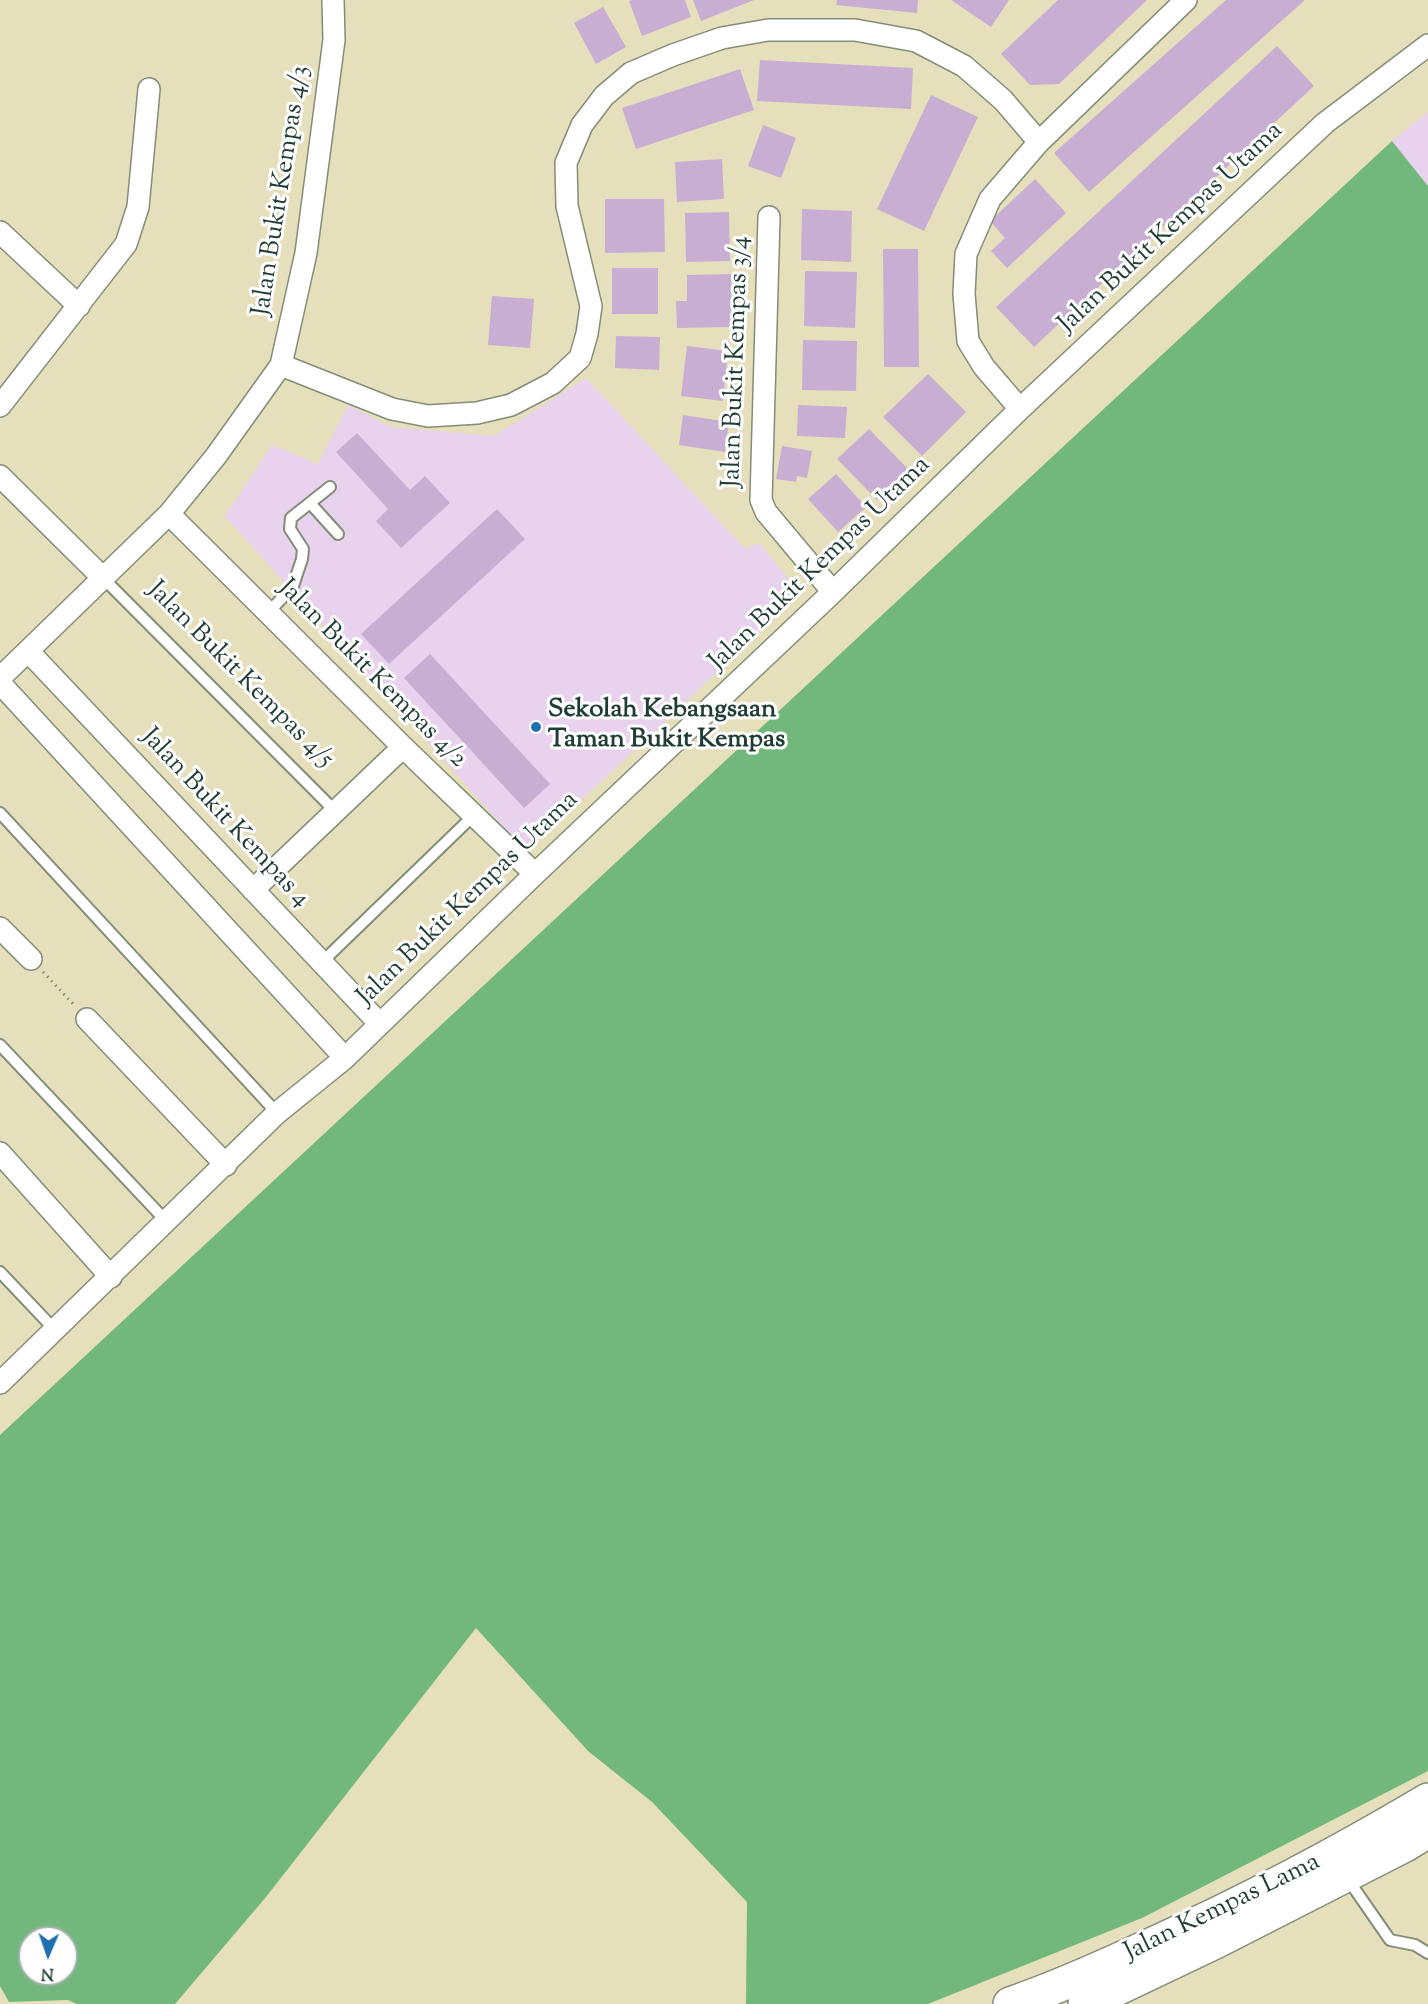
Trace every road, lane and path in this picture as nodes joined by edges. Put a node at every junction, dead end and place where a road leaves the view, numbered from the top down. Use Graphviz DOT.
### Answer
graph roads {
  1 [pos="333,0"];
  2 [pos="1186,0"];
  3 [pos="1428,45"];
  4 [pos="149,89"];
  5 [pos="1039,142"];
  6 [pos="770,216"];
  7 [pos="0,232"];
  8 [pos="80,306"];
  9 [pos="280,365"];
  10 [pos="0,406"];
  11 [pos="1020,409"];
  12 [pos="0,476"];
  13 [pos="330,487"];
  14 [pos="310,503"];
  15 [pos="169,514"];
  16 [pos="338,534"];
  17 [pos="104,579"];
  18 [pos="834,592"];
  19 [pos="270,612"];
  20 [pos="29,652"];
  21 [pos="0,678"];
  22 [pos="0,683"];
  23 [pos="403,747"];
  24 [pos="336,812"];
  25 [pos="0,813"];
  26 [pos="474,815"];
  27 [pos="535,874"];
  28 [pos="253,890"];
  29 [pos="0,928"];
  30 [pos="31,959"];
  31 [pos="322,963"];
  32 [pos="87,1019"];
  33 [pos="379,1023"];
  34 [pos="0,1045"];
  35 [pos="345,1058"];
  36 [pos="278,1113"];
  37 [pos="0,1153"];
  38 [pos="226,1165"];
  39 [pos="167,1222"];
  40 [pos="0,1272"];
  41 [pos="111,1277"];
  42 [pos="55,1330"];
  43 [pos="0,1383"];
  44 [pos="1428,1800"];
  45 [pos="1428,1831"];
  46 [pos="1346,1876"];
  47 [pos="1428,1953"];
  48 [pos="1010,2004"];
  49 [pos="1085,2004"];
  1 -- 9 [label="street, Jalan Bukit Kempas 4/3"];
  2 -- 5 [label="street"];
  3 -- 11 [label="street, Jalan Bukit Kempas Utama"];
  4 -- 8 [label="street"];
  5 -- 9 [label="street"];
  5 -- 11 [label="street"];
  6 -- 18 [label="street, Jalan Bukit Kempas 3/4"];
  7 -- 8 [label="street"];
  8 -- 10 [label="street"];
  9 -- 15 [label="street, Jalan Bukit Kempas 4/3"];
  11 -- 18 [label="street, Jalan Bukit Kempas Utama"];
  12 -- 17 [label="street"];
  13 -- 14 [label="lane"];
  14 -- 16 [label="lane"];
  14 -- 19 [label="lane"];
  15 -- 17 [label="street, Jalan Bukit Kempas 4/3"];
  15 -- 19 [label="street, Jalan Bukit Kempas 4/2"];
  17 -- 20 [label="street, Jalan Bukit Kempas 4/3"];
  17 -- 24 [label="lane, Jalan Bukit Kempas 4/5"];
  18 -- 27 [label="street, Jalan Bukit Kempas Utama"];
  19 -- 23 [label="street, Jalan Bukit Kempas 4/2"];
  20 -- 21 [label="street, Jalan Bukit Kempas 4/3"];
  20 -- 28 [label="street, Jalan Bukit Kempas 4"];
  22 -- 35 [label="street"];
  23 -- 24 [label="street"];
  23 -- 26 [label="street, Jalan Bukit Kempas 4/2"];
  24 -- 28 [label="street"];
  25 -- 36 [label="lane"];
  26 -- 27 [label="street, Jalan Bukit Kempas 4/2"];
  26 -- 31 [label="lane"];
  27 -- 33 [label="street, Jalan Bukit Kempas Utama"];
  28 -- 31 [label="street, Jalan Bukit Kempas 4"];
  29 -- 30 [label="street"];
  30 -- 32 [label="path"];
  31 -- 33 [label="street, Jalan Bukit Kempas 4"];
  32 -- 38 [label="street"];
  33 -- 35 [label="street, Jalan Bukit Kempas Utama"];
  34 -- 39 [label="lane"];
  35 -- 36 [label="street, Jalan Bukit Kempas Utama"];
  36 -- 38 [label="street, Jalan Bukit Kempas Utama"];
  37 -- 41 [label="street"];
  38 -- 39 [label="street, Jalan Bukit Kempas Utama"];
  39 -- 41 [label="street, Jalan Bukit Kempas Utama"];
  40 -- 42 [label="lane"];
  41 -- 42 [label="street, Jalan Bukit Kempas Utama"];
  42 -- 43 [label="street, Jalan Bukit Kempas Utama"];
  44 -- 48 [label="main road, Jalan Kempas Lama"];
  45 -- 46 [label="main road, Jalan Kempas Lama"];
  46 -- 47 [label="lane"];
  46 -- 49 [label="main road, Jalan Kempas Lama"];
}
